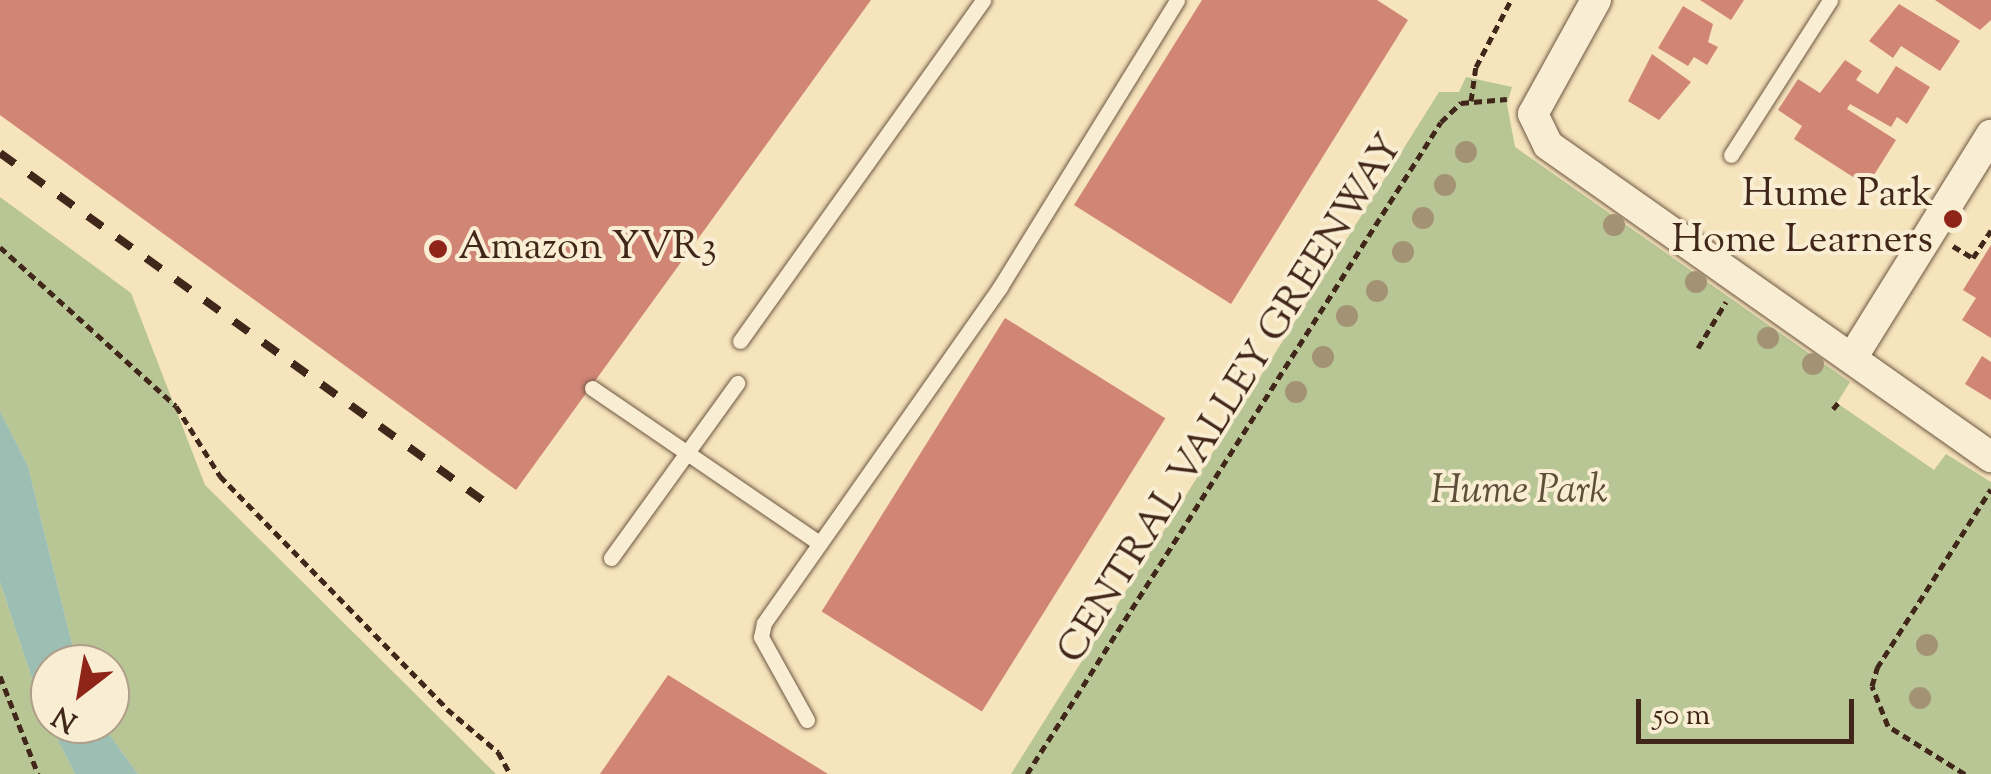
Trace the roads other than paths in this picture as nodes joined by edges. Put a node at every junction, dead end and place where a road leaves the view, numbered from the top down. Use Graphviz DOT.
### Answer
graph roads {
  1 [pos="983,0"];
  2 [pos="1178,0"];
  3 [pos="1596,0"];
  4 [pos="1830,0"];
  5 [pos="1991,135"];
  6 [pos="1731,155"];
  7 [pos="740,341"];
  8 [pos="1852,358"];
  9 [pos="737,383"];
  10 [pos="592,388"];
  11 [pos="687,453"];
  12 [pos="1991,457"];
  13 [pos="819,543"];
  14 [pos="611,558"];
  15 [pos="807,720"];
  1 -- 7 [label="lane"];
  2 -- 13 [label="lane"];
  3 -- 8 [label="street"];
  4 -- 6 [label="lane"];
  5 -- 8 [label="street"];
  8 -- 12 [label="street"];
  9 -- 11 [label="lane"];
  10 -- 11 [label="lane"];
  11 -- 13 [label="lane"];
  11 -- 14 [label="lane"];
  13 -- 15 [label="lane"];
}
